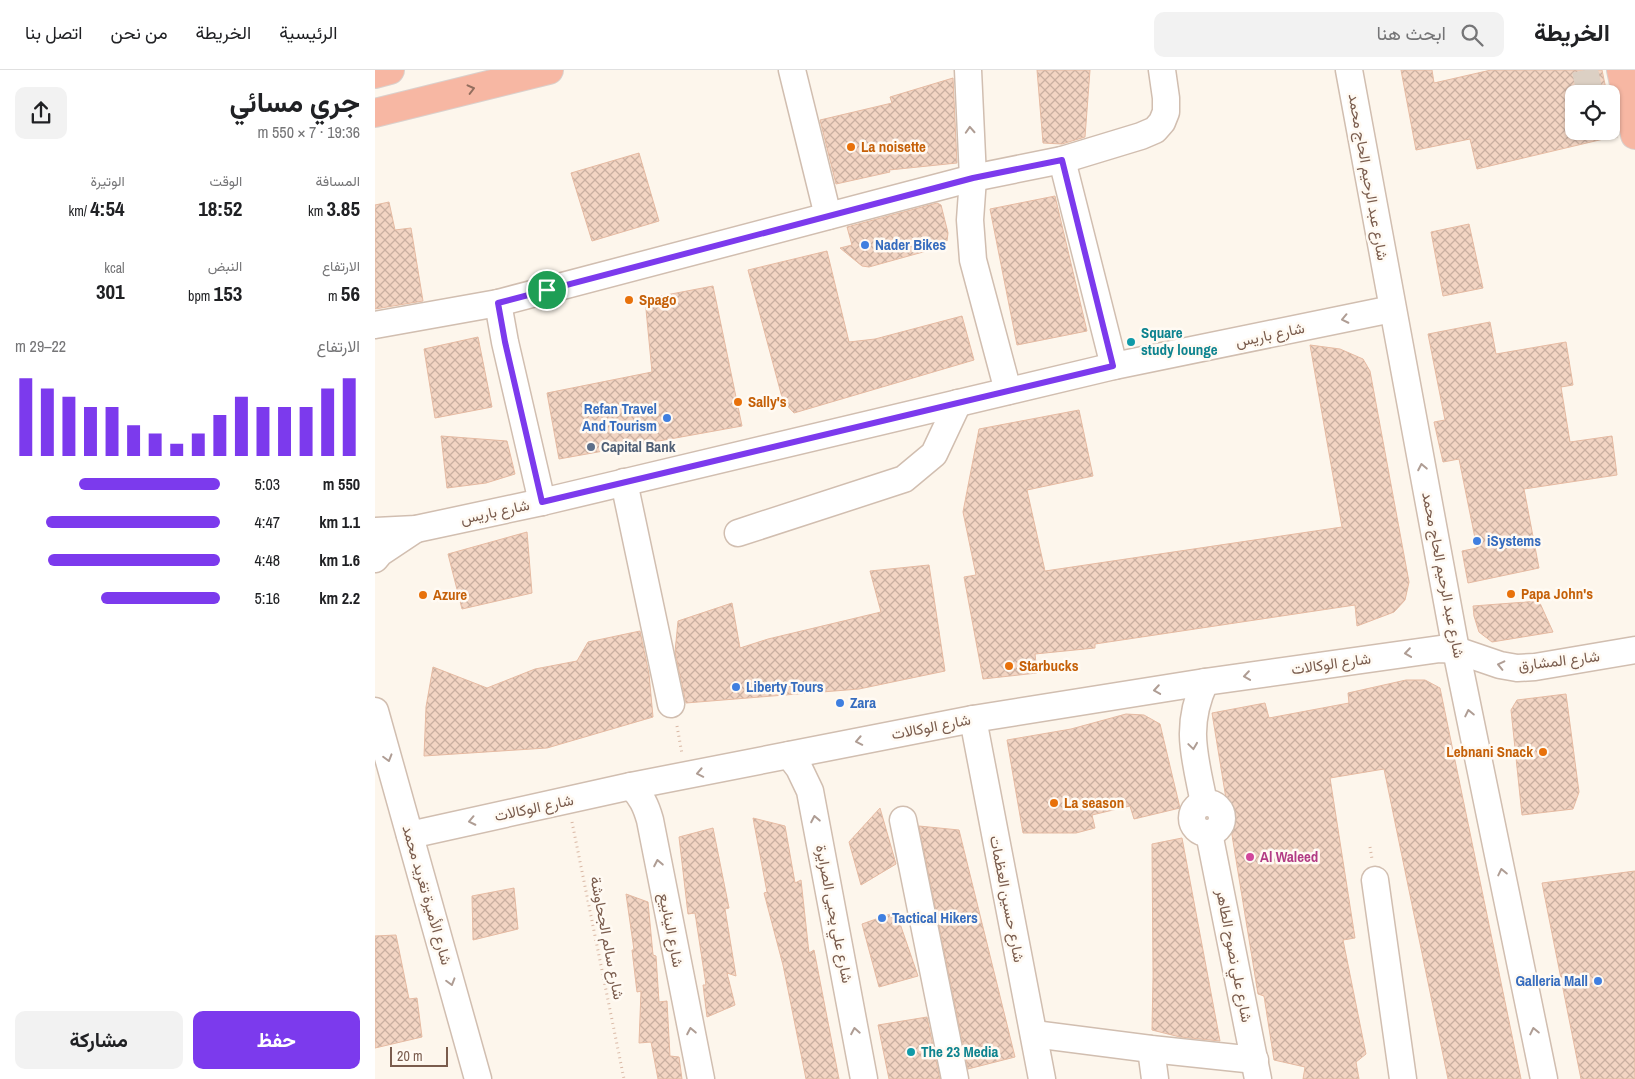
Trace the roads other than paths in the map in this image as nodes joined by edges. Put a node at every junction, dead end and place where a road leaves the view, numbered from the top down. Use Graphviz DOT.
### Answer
graph roads {
  1 [pos="390,70"];
  2 [pos="549,70"];
  3 [pos="792,70"];
  4 [pos="968,70"];
  5 [pos="1162,70"];
  6 [pos="1349,70"];
  7 [pos="1621,70"];
  8 [pos="375,74"];
  9 [pos="424,101"];
  10 [pos="375,113"];
  11 [pos="1627,127"];
  12 [pos="375,128"];
  13 [pos="1062,160"];
  14 [pos="973,178"];
  15 [pos="829,216"];
  16 [pos="498,303"];
  17 [pos="1392,309"];
  18 [pos="375,325"];
  19 [pos="1113,366"];
  20 [pos="1008,391"];
  21 [pos="958,403"];
  22 [pos="624,482"];
  23 [pos="542,502"];
  24 [pos="416,529"];
  25 [pos="375,531"];
  26 [pos="738,533"];
  27 [pos="375,559"];
  28 [pos="1456,650"];
  29 [pos="1635,650"];
  30 [pos="1205,682"];
  31 [pos="671,704"];
  32 [pos="375,711"];
  33 [pos="973,719"];
  34 [pos="789,755"];
  35 [pos="631,786"];
  36 [pos="903,820"];
  37 [pos="410,835"];
  38 [pos="1375,880"];
  39 [pos="1035,1034"];
  40 [pos="1151,1050"];
  41 [pos="1257,1070"];
  42 [pos="478,1079"];
  43 [pos="701,1079"];
  44 [pos="864,1079"];
  45 [pos="955,1079"];
  46 [pos="1042,1079"];
  47 [pos="1155,1079"];
  48 [pos="1403,1079"];
  49 [pos="1544,1079"];
  1 -- 8 [label="highway"];
  9 -- 2 [label="highway, one-way"];
  3 -- 15 [label="street"];
  14 -- 4 [label="street, one-way"];
  5 -- 13 [label="street"];
  6 -- 17 [label="street, شارع عبد الرحيم الحاج محمد"];
  7 -- 11 [label="highway"];
  9 -- 10 [label="highway"];
  9 -- 12 [label="highway"];
  13 -- 14 [label="street"];
  13 -- 19 [label="street"];
  14 -- 15 [label="street"];
  14 -- 20 [label="street"];
  15 -- 16 [label="street"];
  16 -- 18 [label="street"];
  16 -- 23 [label="street"];
  17 -- 19 [label="street, شارع باريس, one-way"];
  28 -- 17 [label="street, شارع عبد الرحيم الحاج محمد, one-way"];
  19 -- 20 [label="street, شارع باريس"];
  20 -- 21 [label="street, شارع باريس"];
  21 -- 22 [label="street, شارع باريس"];
  21 -- 26 [label="street"];
  22 -- 23 [label="street, شارع باريس"];
  22 -- 31 [label="street"];
  23 -- 24 [label="street, شارع باريس"];
  24 -- 25 [label="street, شارع باريس"];
  24 -- 27 [label="street, شارع باريس"];
  29 -- 28 [label="street, شارع المشارق, one-way"];
  28 -- 30 [label="street, شارع الوكالات, one-way"];
  49 -- 28 [label="street, شارع عبد الرحيم الحاج محمد, one-way"];
  30 -- 33 [label="street, شارع الوكالات, one-way"];
  30 -- 41 [label="street, شارع علي نصوح الطاهر, one-way"];
  32 -- 37 [label="street, شارع الأميرة تغريد محمد, one-way"];
  33 -- 34 [label="street, شارع الوكالات, one-way"];
  33 -- 39 [label="street, شارع حسين العظمات"];
  34 -- 35 [label="street, شارع الوكالات, one-way"];
  44 -- 34 [label="street, شارع علي يحيى الصرايرة, one-way"];
  35 -- 37 [label="street, شارع الوكالات, one-way"];
  43 -- 35 [label="street, شارع الينابيع, one-way"];
  36 -- 45 [label="street"];
  37 -- 42 [label="street, شارع الأميرة تغريد محمد, one-way"];
  38 -- 48 [label="street"];
  39 -- 40 [label="street"];
  39 -- 46 [label="street, شارع حسين العظمات"];
  40 -- 41 [label="street"];
  40 -- 47 [label="street"];
}
